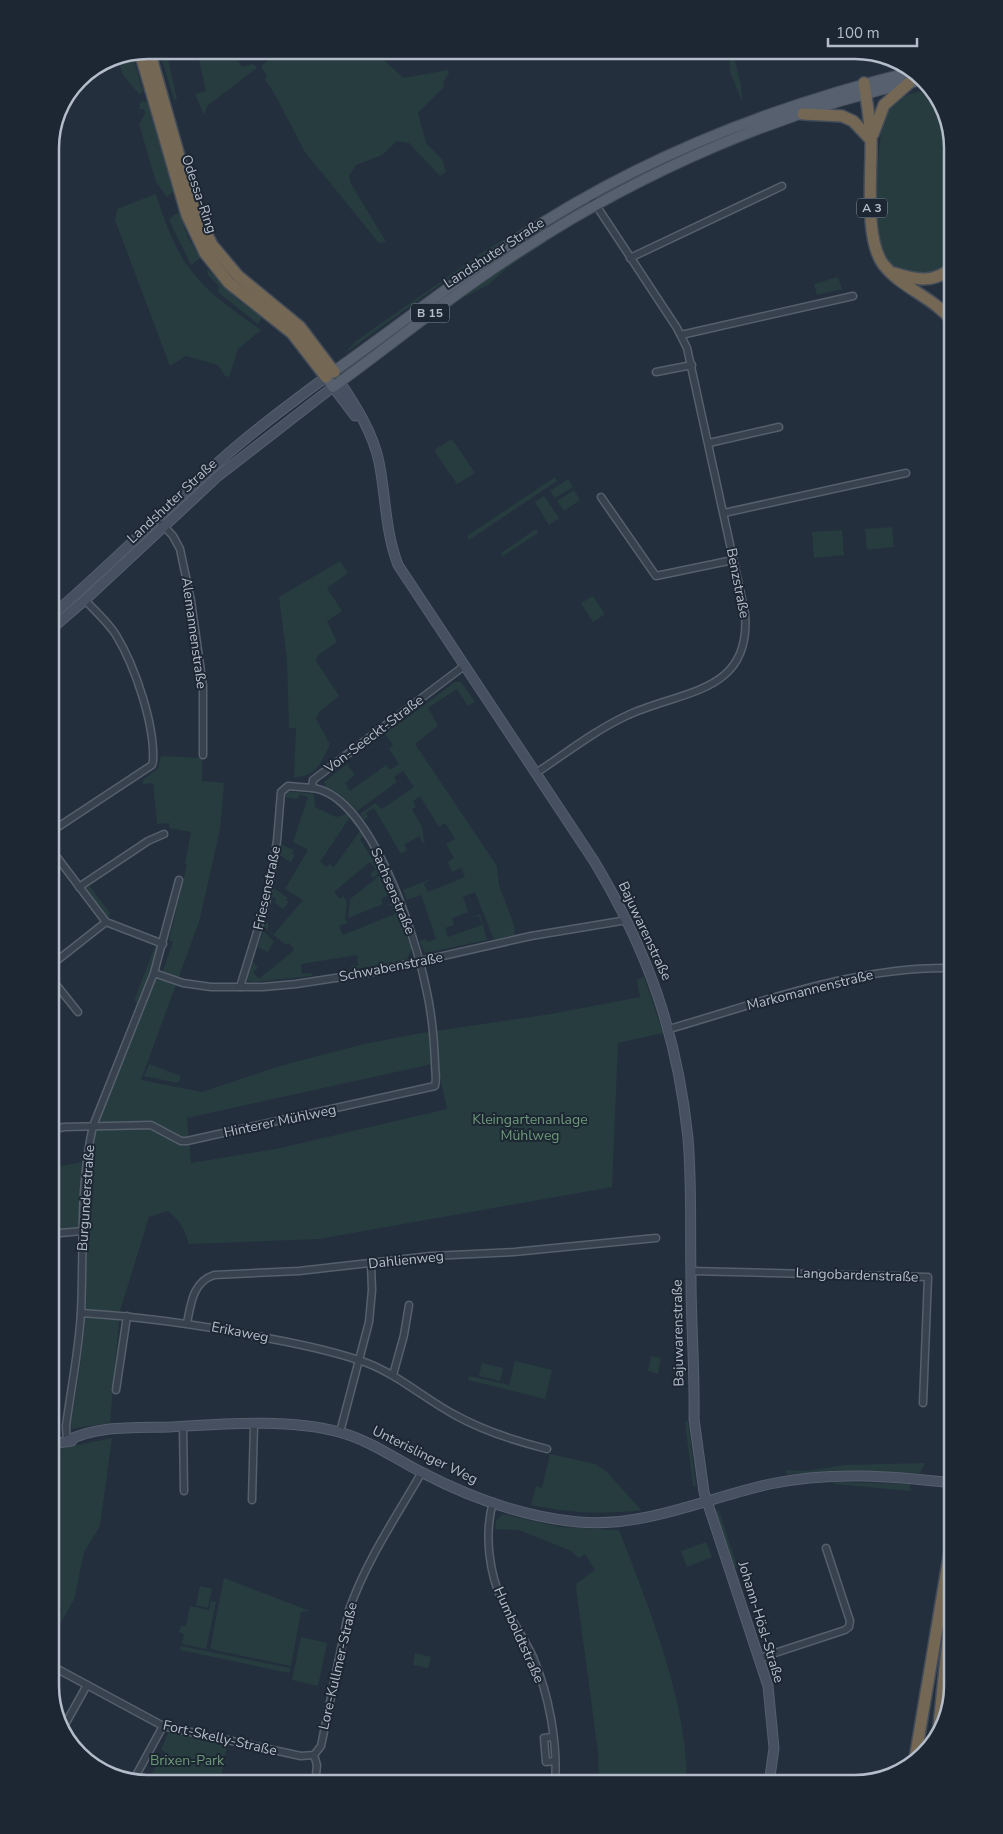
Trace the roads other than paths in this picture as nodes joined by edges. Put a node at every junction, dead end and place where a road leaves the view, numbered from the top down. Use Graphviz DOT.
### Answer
graph roads {
  1 [pos="142,59"];
  2 [pos="151,59"];
  3 [pos="906,74"];
  4 [pos="915,82"];
  5 [pos="909,83"];
  6 [pos="865,89"];
  7 [pos="803,114"];
  8 [pos="871,140"];
  9 [pos="782,186"];
  10 [pos="590,196"];
  11 [pos="596,206"];
  12 [pos="630,258"];
  13 [pos="889,271"];
  14 [pos="944,272"];
  15 [pos="853,296"];
  16 [pos="944,313"];
  17 [pos="682,335"];
  18 [pos="692,365"];
  19 [pos="656,372"];
  20 [pos="333,379"];
  21 [pos="779,427"];
  22 [pos="709,443"];
  23 [pos="906,473"];
  24 [pos="601,496"];
  25 [pos="724,513"];
  26 [pos="158,519"];
  27 [pos="164,526"];
  28 [pos="733,560"];
  29 [pos="85,600"];
  30 [pos="59,609"];
  31 [pos="59,622"];
  32 [pos="464,666"];
  33 [pos="203,755"];
  34 [pos="536,773"];
  35 [pos="312,788"];
  36 [pos="59,826"];
  37 [pos="164,834"];
  38 [pos="59,860"];
  39 [pos="179,880"];
  40 [pos="79,887"];
  41 [pos="627,920"];
  42 [pos="106,922"];
  43 [pos="163,944"];
  44 [pos="59,959"];
  45 [pos="420,962"];
  46 [pos="944,968"];
  47 [pos="154,973"];
  48 [pos="240,987"];
  49 [pos="59,988"];
  50 [pos="78,1012"];
  51 [pos="669,1029"];
  52 [pos="434,1052"];
  53 [pos="93,1126"];
  54 [pos="59,1129"];
  55 [pos="82,1230"];
  56 [pos="59,1233"];
  57 [pos="656,1238"];
  58 [pos="370,1264"];
  59 [pos="691,1271"];
  60 [pos="409,1305"];
  61 [pos="81,1312"];
  62 [pos="127,1316"];
  63 [pos="187,1323"];
  64 [pos="359,1360"];
  65 [pos="393,1375"];
  66 [pos="116,1390"];
  67 [pos="923,1403"];
  68 [pos="254,1425"];
  69 [pos="183,1426"];
  70 [pos="340,1432"];
  71 [pos="66,1441"];
  72 [pos="59,1442"];
  73 [pos="547,1449"];
  74 [pos="422,1472"];
  75 [pos="944,1482"];
  76 [pos="184,1491"];
  77 [pos="252,1500"];
  78 [pos="494,1502"];
  79 [pos="708,1502"];
  80 [pos="826,1548"];
  81 [pos="944,1586"];
  82 [pos="760,1658"];
  83 [pos="59,1670"];
  84 [pos="944,1678"];
  85 [pos="87,1685"];
  86 [pos="940,1714"];
  87 [pos="66,1723"];
  88 [pos="163,1726"];
  89 [pos="916,1751"];
  90 [pos="314,1755"];
  91 [pos="137,1775"];
  92 [pos="316,1775"];
  93 [pos="555,1775"];
  94 [pos="770,1775"];
  1 -- 20 [label="highway, Odessa-Ring"];
  2 -- 20 [label="highway, Odessa-Ring"];
  3 -- 6 [label="main road, Landshuter Straße"];
  4 -- 5 [label="main road, Landshuter Straße / B 15"];
  5 -- 6 [label="main road, Landshuter Straße / B 15"];
  5 -- 8 [label="highway, A 3"];
  6 -- 7 [label="main road, Landshuter Straße / B 15"];
  6 -- 8 [label="highway, A 3"];
  6 -- 10 [label="main road, Landshuter Straße / B 15"];
  7 -- 8 [label="highway"];
  7 -- 11 [label="main road, Landshuter Straße / B 15"];
  8 -- 13 [label="highway, A 3"];
  9 -- 12 [label="street"];
  10 -- 11 [label="street, Benzstraße"];
  10 -- 20 [label="main road, Landshuter Straße / B 15"];
  11 -- 12 [label="street, Benzstraße"];
  11 -- 20 [label="main road, Landshuter Straße / B 15"];
  12 -- 17 [label="street, Benzstraße"];
  13 -- 14 [label="highway"];
  13 -- 16 [label="highway, A 3"];
  15 -- 17 [label="street"];
  17 -- 18 [label="street, Benzstraße"];
  18 -- 19 [label="street"];
  18 -- 22 [label="street, Benzstraße"];
  20 -- 26 [label="street, Landshuter Straße / B 15"];
  20 -- 27 [label="street, Landshuter Straße / B 15"];
  20 -- 32 [label="street, Bajuwarenstraße"];
  21 -- 22 [label="street"];
  22 -- 25 [label="street, Benzstraße"];
  23 -- 25 [label="street"];
  24 -- 28 [label="street"];
  25 -- 28 [label="street, Benzstraße"];
  26 -- 27 [label="street, Alemannenstraße"];
  26 -- 30 [label="street, Landshuter Straße / B 15"];
  27 -- 29 [label="street, Landshuter Straße / B 15"];
  27 -- 33 [label="street, Alemannenstraße"];
  28 -- 34 [label="street, Benzstraße"];
  29 -- 31 [label="street, Landshuter Straße / B 15"];
  29 -- 36 [label="street"];
  32 -- 34 [label="street, Bajuwarenstraße"];
  32 -- 35 [label="street, Von-Seeckt-Straße"];
  34 -- 41 [label="street, Bajuwarenstraße"];
  35 -- 45 [label="street, Sachsenstraße"];
  35 -- 48 [label="street, Friesenstraße"];
  37 -- 40 [label="street"];
  38 -- 40 [label="street"];
  39 -- 43 [label="street, Burgunderstraße"];
  40 -- 42 [label="street"];
  41 -- 45 [label="street, Schwabenstraße"];
  41 -- 51 [label="street, Bajuwarenstraße"];
  42 -- 43 [label="street"];
  42 -- 44 [label="street"];
  43 -- 47 [label="street, Burgunderstraße"];
  45 -- 48 [label="street, Schwabenstraße"];
  45 -- 52 [label="street, Sachsenstraße"];
  46 -- 51 [label="street, Markomannenstraße"];
  47 -- 48 [label="street, Schwabenstraße"];
  47 -- 53 [label="street, Burgunderstraße"];
  49 -- 50 [label="street"];
  51 -- 59 [label="street, Bajuwarenstraße"];
  52 -- 53 [label="street, Hinterer Mühlweg"];
  53 -- 54 [label="street"];
  53 -- 55 [label="street, Burgunderstraße"];
  55 -- 56 [label="street"];
  55 -- 61 [label="street, Burgunderstraße"];
  57 -- 58 [label="street, Dahlienweg"];
  58 -- 63 [label="street, Dahlienweg"];
  58 -- 64 [label="street"];
  59 -- 67 [label="street, Langobardenstraße"];
  59 -- 79 [label="street, Bajuwarenstraße"];
  60 -- 65 [label="street"];
  61 -- 62 [label="street, Erikaweg"];
  61 -- 71 [label="street, Burgunderstraße"];
  62 -- 63 [label="street, Erikaweg"];
  62 -- 66 [label="street"];
  63 -- 64 [label="street, Erikaweg"];
  64 -- 65 [label="street, Erikaweg"];
  64 -- 70 [label="street"];
  65 -- 73 [label="street, Erikaweg"];
  68 -- 69 [label="street, Unterislinger Weg"];
  68 -- 70 [label="street, Unterislinger Weg"];
  68 -- 77 [label="street"];
  69 -- 71 [label="street, Unterislinger Weg"];
  69 -- 76 [label="street"];
  70 -- 74 [label="street, Unterislinger Weg"];
  71 -- 72 [label="street, Unterislinger Weg"];
  74 -- 78 [label="street, Unterislinger Weg"];
  74 -- 90 [label="street, Lore-Kullmer-Straße"];
  75 -- 79 [label="street, Unterislinger Weg"];
  78 -- 79 [label="street, Unterislinger Weg"];
  78 -- 93 [label="street, Humboldtstraße"];
  79 -- 82 [label="street, Johann-Hösl-Straße"];
  80 -- 82 [label="street"];
  81 -- 89 [label="highway"];
  82 -- 94 [label="street, Johann-Hösl-Straße"];
  83 -- 85 [label="street, Fort-Skelly-Straße"];
  84 -- 86 [label="highway"];
  85 -- 87 [label="street"];
  85 -- 88 [label="street, Fort-Skelly-Straße"];
  88 -- 90 [label="street, Fort-Skelly-Straße"];
  88 -- 91 [label="street"];
  90 -- 92 [label="street, Lore-Kullmer-Straße"];
}
